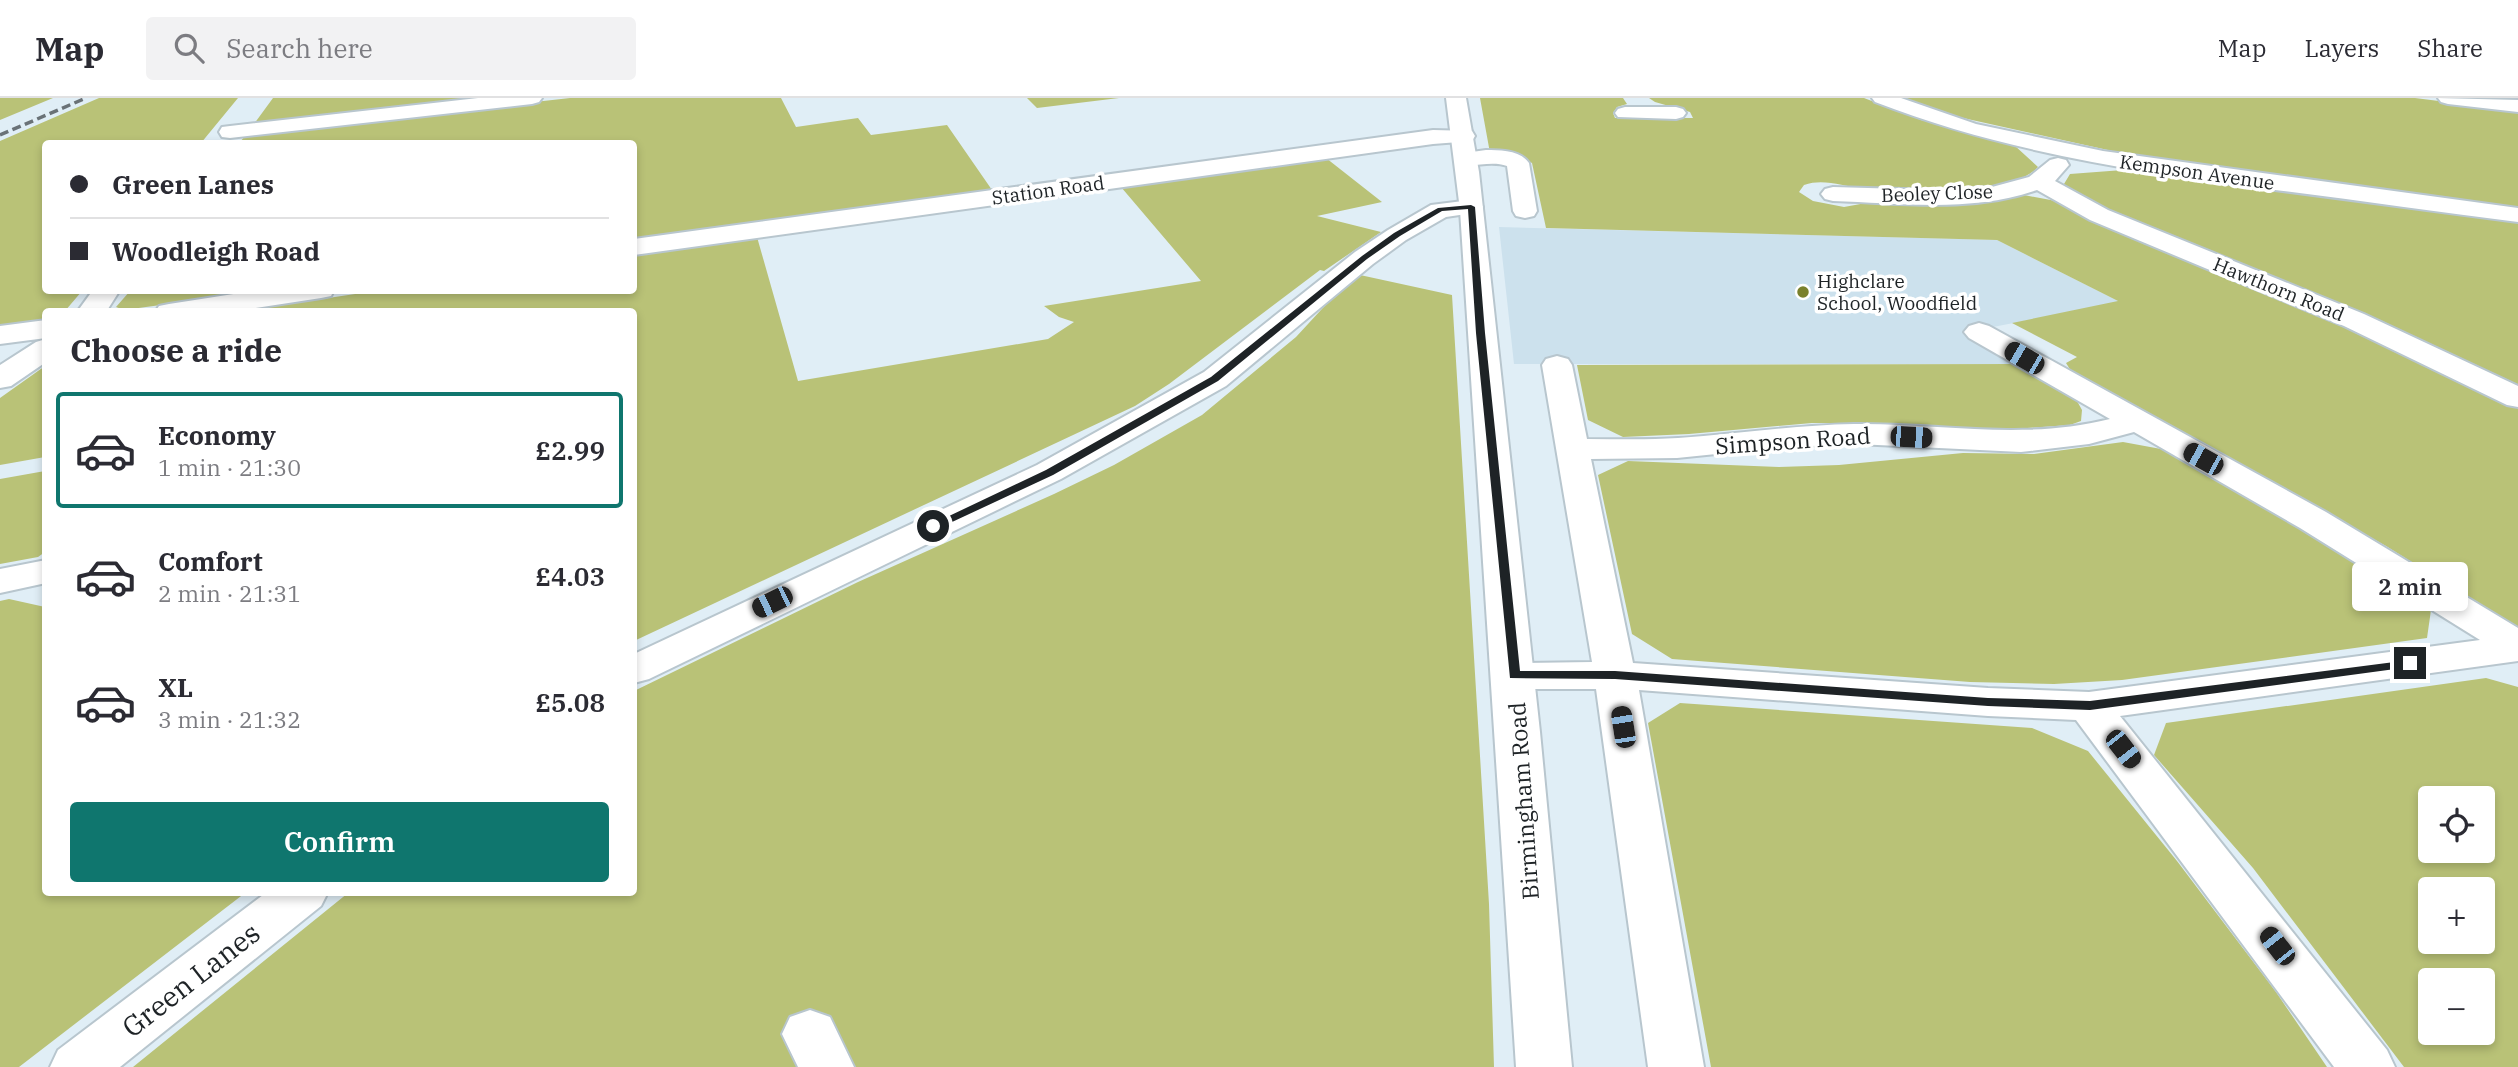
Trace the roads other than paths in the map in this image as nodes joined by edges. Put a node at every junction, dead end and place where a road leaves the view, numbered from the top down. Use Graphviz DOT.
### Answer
graph roads {
  1 [pos="532,98"];
  2 [pos="1456,98"];
  3 [pos="1882,98"];
  4 [pos="2448,98"];
  5 [pos="250,106"];
  6 [pos="2518,107"];
  7 [pos="1638,108"];
  8 [pos="1676,113"];
  9 [pos="225,138"];
  10 [pos="1465,147"];
  11 [pos="2071,153"];
  12 [pos="2040,182"];
  13 [pos="1833,194"];
  14 [pos="1471,207"];
  15 [pos="1525,211"];
  16 [pos="2518,215"];
  17 [pos="637,247"];
  18 [pos="293,294"];
  19 [pos="197,308"];
  20 [pos="42,329"];
  21 [pos="1979,332"];
  22 [pos="0,335"];
  23 [pos="42,351"];
  24 [pos="1557,365"];
  25 [pos="0,379"];
  26 [pos="2518,398"];
  27 [pos="2136,422"];
  28 [pos="1573,449"];
  29 [pos="42,572"];
  30 [pos="0,581"];
  31 [pos="2518,647"];
  32 [pos="637,669"];
  33 [pos="1615,675"];
  34 [pos="1515,676"];
  35 [pos="2090,706"];
  36 [pos="298,896"];
  37 [pos="78,1067"];
  38 [pos="1544,1067"];
  39 [pos="1676,1067"];
  40 [pos="2367,1067"];
  1 -- 9 [label="street"];
  2 -- 10 [label="street, Birmingham Road"];
  3 -- 11 [label="street, Kempson Avenue"];
  4 -- 6 [label="street"];
  5 -- 9 [label="street"];
  7 -- 8 [label="street"];
  10 -- 14 [label="street, Birmingham Road"];
  10 -- 15 [label="street"];
  10 -- 17 [label="street, Station Road"];
  11 -- 12 [label="street"];
  11 -- 16 [label="street, Kempson Avenue"];
  12 -- 13 [label="street, Beoley Close"];
  12 -- 26 [label="street, Hawthorn Road"];
  14 -- 32 [label="street"];
  14 -- 34 [label="street, Birmingham Road"];
  18 -- 19 [label="street"];
  20 -- 22 [label="street"];
  21 -- 27 [label="street"];
  23 -- 25 [label="street"];
  24 -- 28 [label="street"];
  27 -- 28 [label="street, Simpson Road"];
  27 -- 31 [label="street"];
  28 -- 33 [label="street"];
  29 -- 30 [label="street"];
  31 -- 35 [label="street"];
  33 -- 34 [label="street"];
  33 -- 35 [label="street"];
  33 -- 39 [label="street"];
  34 -- 38 [label="street, Birmingham Road"];
  35 -- 40 [label="street"];
  36 -- 37 [label="street, Green Lanes"];
}
